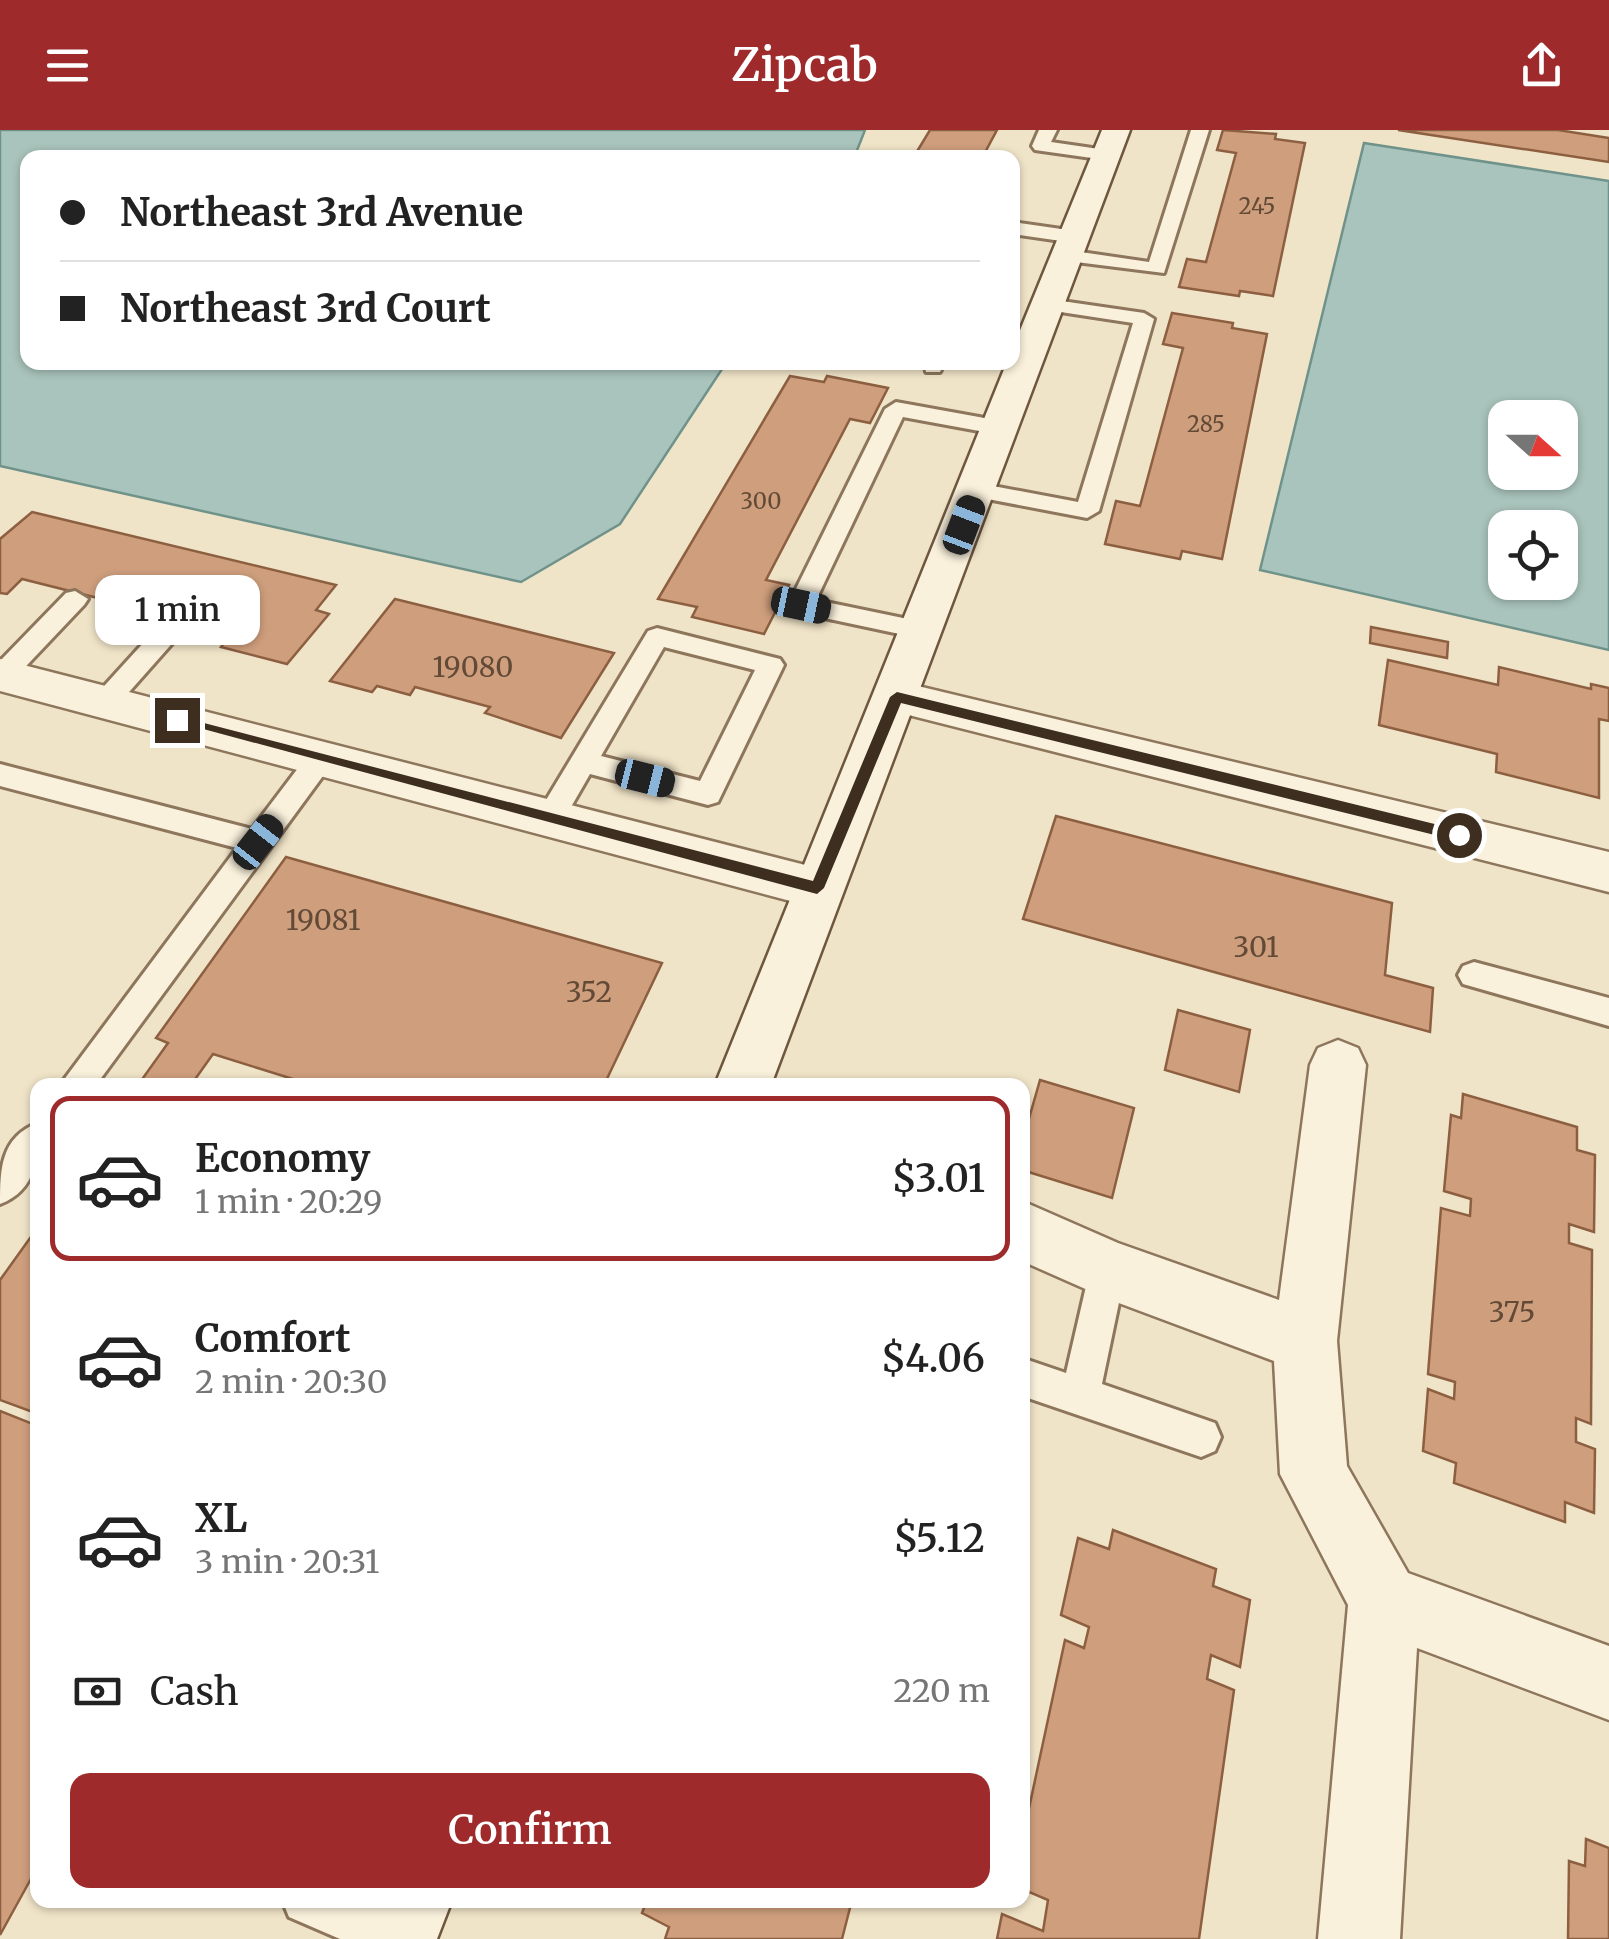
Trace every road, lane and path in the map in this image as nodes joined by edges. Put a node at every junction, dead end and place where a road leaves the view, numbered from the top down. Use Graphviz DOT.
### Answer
graph roads {
  1 [pos="1048,130"];
  2 [pos="1200,130"];
  3 [pos="1111,143"];
  4 [pos="1020,230"];
  5 [pos="1071,246"];
  6 [pos="1048,305"];
  7 [pos="1020,360"];
  8 [pos="1017,370"];
  9 [pos="1001,428"];
  10 [pos="977,490"];
  11 [pos="74,599"];
  12 [pos="175,624"];
  13 [pos="923,630"];
  14 [pos="1,675"];
  15 [pos="897,697"];
  16 [pos="105,702"];
  17 [pos="321,758"];
  18 [pos="583,762"];
  19 [pos="0,775"];
  20 [pos="550,818"];
  21 [pos="258,842"];
  22 [pos="1609,872"];
  23 [pos="817,888"];
  24 [pos="1474,975"];
  25 [pos="1609,1012"];
  26 [pos="1338,1064"];
  27 [pos="82,1078"];
  28 [pos="746,1078"];
  29 [pos="30,1149"];
  30 [pos="0,1188"];
  31 [pos="1030,1234"];
  32 [pos="1108,1269"];
  33 [pos="1305,1341"];
  34 [pos="1030,1381"];
  35 [pos="1080,1397"];
  36 [pos="1201,1438"];
  37 [pos="1384,1600"];
  38 [pos="1609,1683"];
  39 [pos="324,1908"];
  40 [pos="409,1908"];
  41 [pos="396,1939"];
  42 [pos="1359,1939"];
  1 -- 3 [label="lane"];
  2 -- 5 [label="lane"];
  3 -- 5 [label="street"];
  4 -- 5 [label="lane"];
  5 -- 6 [label="street"];
  6 -- 7 [label="street"];
  6 -- 10 [label="lane"];
  8 -- 9 [label="street"];
  9 -- 10 [label="street"];
  9 -- 13 [label="lane"];
  10 -- 13 [label="street"];
  11 -- 14 [label="lane"];
  12 -- 16 [label="lane"];
  13 -- 15 [label="street"];
  14 -- 16 [label="street"];
  15 -- 22 [label="street"];
  15 -- 23 [label="street"];
  16 -- 17 [label="street"];
  17 -- 20 [label="street"];
  17 -- 21 [label="lane"];
  18 -- 18 [label="lane"];
  18 -- 20 [label="lane"];
  19 -- 21 [label="lane"];
  20 -- 23 [label="street"];
  21 -- 27 [label="lane"];
  23 -- 28 [label="street"];
  24 -- 25 [label="lane"];
  26 -- 33 [label="street"];
  29 -- 30 [label="lane"];
  31 -- 32 [label="street"];
  32 -- 33 [label="street"];
  32 -- 35 [label="lane"];
  33 -- 37 [label="street"];
  34 -- 35 [label="lane"];
  35 -- 36 [label="lane"];
  37 -- 38 [label="street"];
  37 -- 42 [label="street"];
  39 -- 41 [label="lane"];
  40 -- 41 [label="street"];
}
